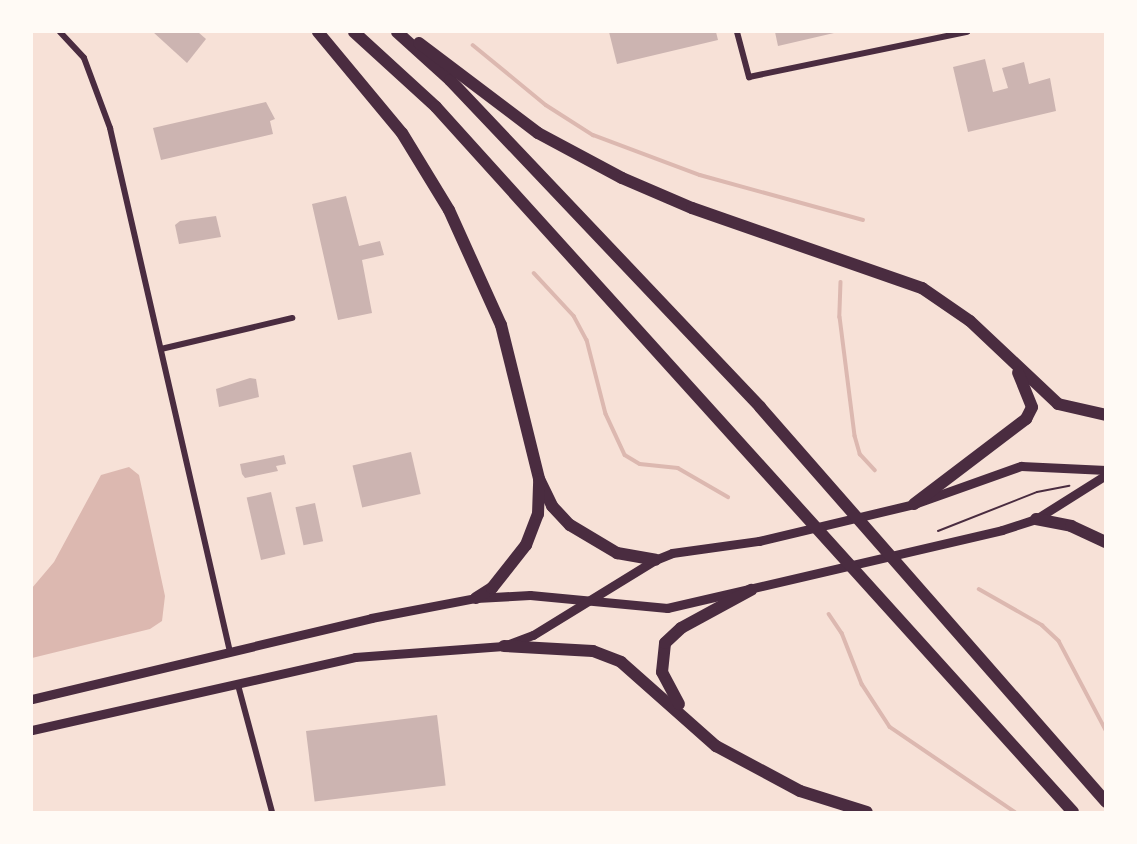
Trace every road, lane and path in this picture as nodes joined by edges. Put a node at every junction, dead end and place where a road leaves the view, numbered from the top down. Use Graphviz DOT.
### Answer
graph roads {
  1 [pos="60,32"];
  2 [pos="318,32"];
  3 [pos="354,32"];
  4 [pos="397,32"];
  5 [pos="406,32"];
  6 [pos="737,32"];
  7 [pos="967,32"];
  8 [pos="292,318"];
  9 [pos="160,349"];
  10 [pos="1013,363"];
  11 [pos="1105,415"];
  12 [pos="1105,472"];
  13 [pos="539,479"];
  14 [pos="1086,489"];
  15 [pos="914,504"];
  16 [pos="1036,519"];
  17 [pos="938,531"];
  18 [pos="1105,542"];
  19 [pos="654,560"];
  20 [pos="751,590"];
  21 [pos="476,598"];
  22 [pos="586,602"];
  23 [pos="504,646"];
  24 [pos="230,652"];
  25 [pos="238,685"];
  26 [pos="32,699"];
  27 [pos="690,721"];
  28 [pos="32,730"];
  29 [pos="1105,802"];
  30 [pos="272,813"];
  31 [pos="867,813"];
  32 [pos="1073,813"];
  1 -- 9 [label="street"];
  2 -- 13 [label="highway"];
  3 -- 32 [label="highway"];
  4 -- 29 [label="highway"];
  5 -- 10 [label="highway"];
  6 -- 7 [label="street"];
  8 -- 9 [label="street"];
  9 -- 24 [label="street"];
  10 -- 11 [label="highway"];
  10 -- 15 [label="highway"];
  12 -- 14 [label="main road"];
  12 -- 15 [label="main road"];
  13 -- 19 [label="highway"];
  13 -- 21 [label="highway"];
  14 -- 16 [label="main road"];
  14 -- 17 [label="path"];
  15 -- 19 [label="main road"];
  16 -- 18 [label="highway"];
  16 -- 20 [label="main road"];
  19 -- 22 [label="main road"];
  20 -- 22 [label="main road"];
  20 -- 27 [label="highway"];
  21 -- 22 [label="main road"];
  21 -- 24 [label="main road"];
  22 -- 23 [label="main road"];
  23 -- 25 [label="main road"];
  23 -- 27 [label="highway"];
  24 -- 26 [label="main road"];
  25 -- 28 [label="main road"];
  25 -- 30 [label="street"];
  27 -- 31 [label="highway"];
}
